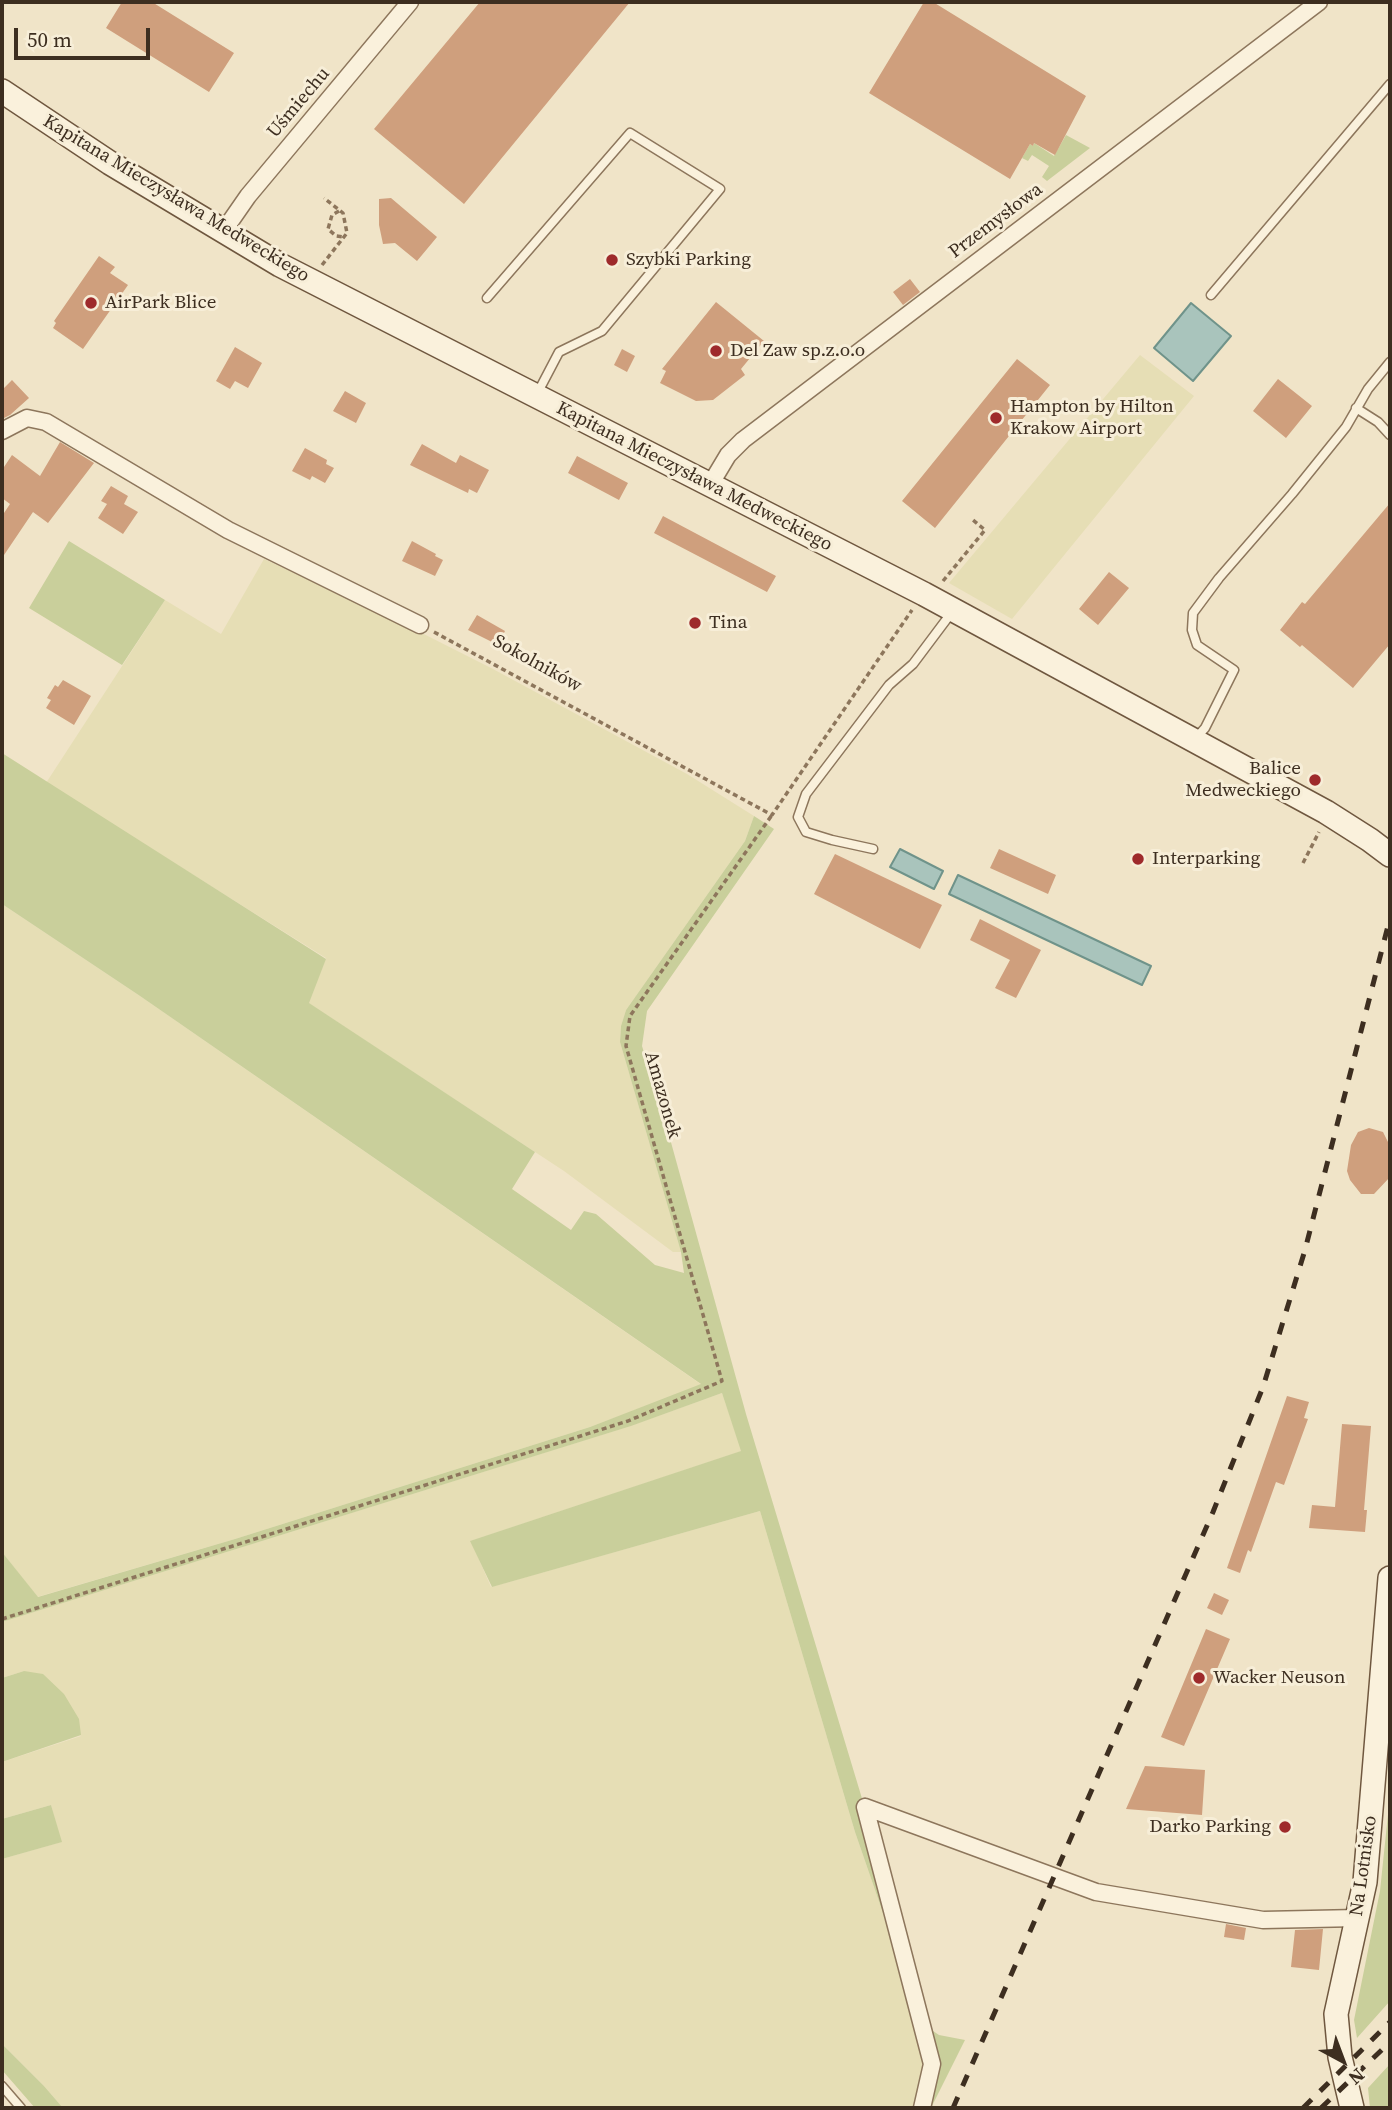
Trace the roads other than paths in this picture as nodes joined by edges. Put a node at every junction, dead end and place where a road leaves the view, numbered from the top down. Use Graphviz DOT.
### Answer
graph roads {
  1 [pos="410,2"];
  2 [pos="1319,2"];
  3 [pos="1390,84"];
  4 [pos="2,91"];
  5 [pos="223,232"];
  6 [pos="1211,295"];
  7 [pos="487,298"];
  8 [pos="1390,362"];
  9 [pos="536,397"];
  10 [pos="1356,408"];
  11 [pos="2,431"];
  12 [pos="1390,435"];
  13 [pos="710,485"];
  14 [pos="954,610"];
  15 [pos="420,625"];
  16 [pos="1193,741"];
  17 [pos="873,849"];
  18 [pos="1390,855"];
  19 [pos="1390,1578"];
  20 [pos="1384,1741"];
  21 [pos="1358,1918"];
  22 [pos="2,2086"];
  23 [pos="21,2108"];
  24 [pos="922,2108"];
  25 [pos="1352,2108"];
  1 -- 5 [label="street, Uśmiechu"];
  2 -- 13 [label="street, Przemysłowa"];
  3 -- 6 [label="lane"];
  4 -- 5 [label="main road, Kapitana Mieczysława Medweckiego"];
  5 -- 9 [label="main road, Kapitana Mieczysława Medweckiego"];
  7 -- 9 [label="lane"];
  8 -- 10 [label="lane"];
  9 -- 13 [label="main road, Kapitana Mieczysława Medweckiego"];
  10 -- 12 [label="lane"];
  10 -- 16 [label="lane"];
  11 -- 15 [label="street"];
  13 -- 14 [label="main road, Kapitana Mieczysława Medweckiego"];
  14 -- 16 [label="main road, Kapitana Mieczysława Medweckiego"];
  14 -- 17 [label="lane"];
  16 -- 18 [label="main road, Kapitana Mieczysława Medweckiego"];
  19 -- 20 [label="main road, Na Lotnisko"];
  20 -- 21 [label="main road, Na Lotnisko"];
  21 -- 24 [label="street"];
  21 -- 25 [label="main road, Na Lotnisko"];
  22 -- 23 [label="lane"];
}
